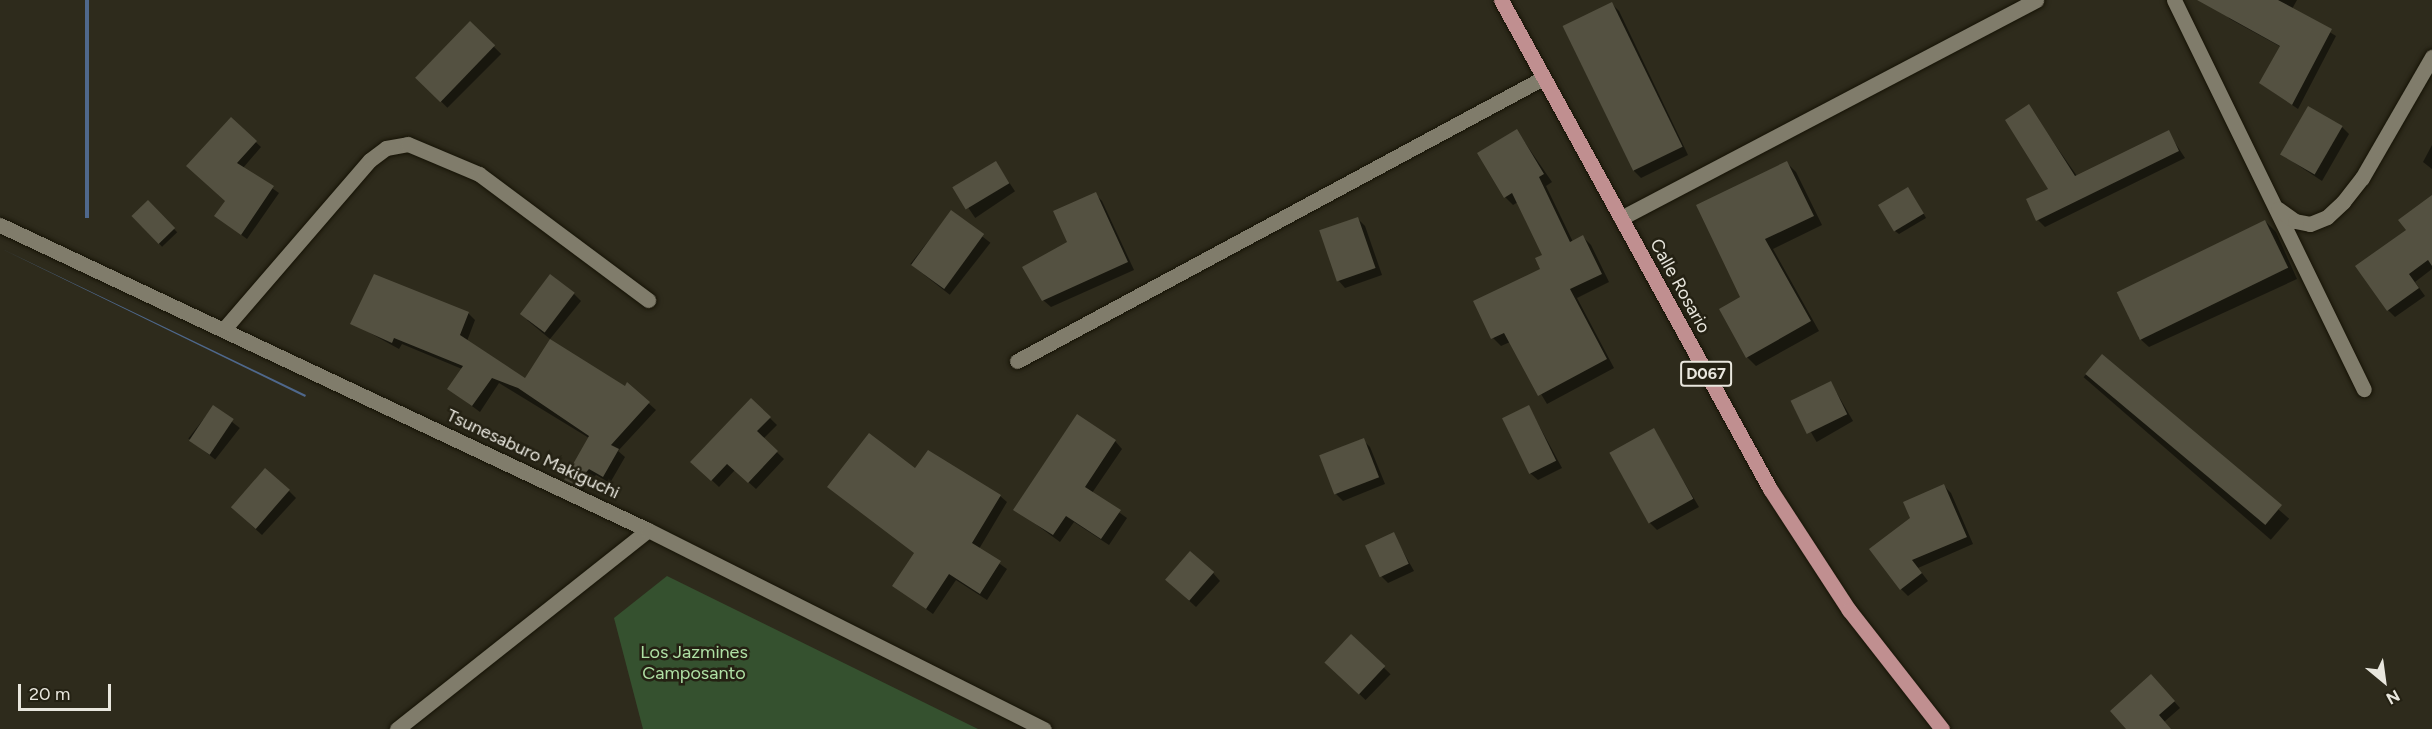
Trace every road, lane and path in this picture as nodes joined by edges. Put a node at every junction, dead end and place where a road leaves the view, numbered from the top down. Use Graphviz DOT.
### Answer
graph roads {
  1 [pos="1501,0"];
  2 [pos="2036,0"];
  3 [pos="2174,0"];
  4 [pos="2432,57"];
  5 [pos="1543,78"];
  6 [pos="2276,207"];
  7 [pos="1621,218"];
  8 [pos="0,225"];
  9 [pos="648,300"];
  10 [pos="224,328"];
  11 [pos="1017,361"];
  12 [pos="2364,389"];
  13 [pos="648,530"];
  14 [pos="397,729"];
  15 [pos="1044,729"];
  16 [pos="1942,729"];
  1 -- 5 [label="main road, Calle Rosario / D067"];
  2 -- 7 [label="street"];
  3 -- 6 [label="street"];
  4 -- 6 [label="street"];
  5 -- 7 [label="main road, Calle Rosario / D067"];
  5 -- 11 [label="street"];
  6 -- 12 [label="street"];
  7 -- 16 [label="main road, Calle Rosario / D067"];
  8 -- 10 [label="street, Tsunesaburo Makiguchi"];
  9 -- 10 [label="street"];
  10 -- 13 [label="street, Tsunesaburo Makiguchi"];
  13 -- 14 [label="street"];
  13 -- 15 [label="street, Tsunesaburo Makiguchi"];
}
